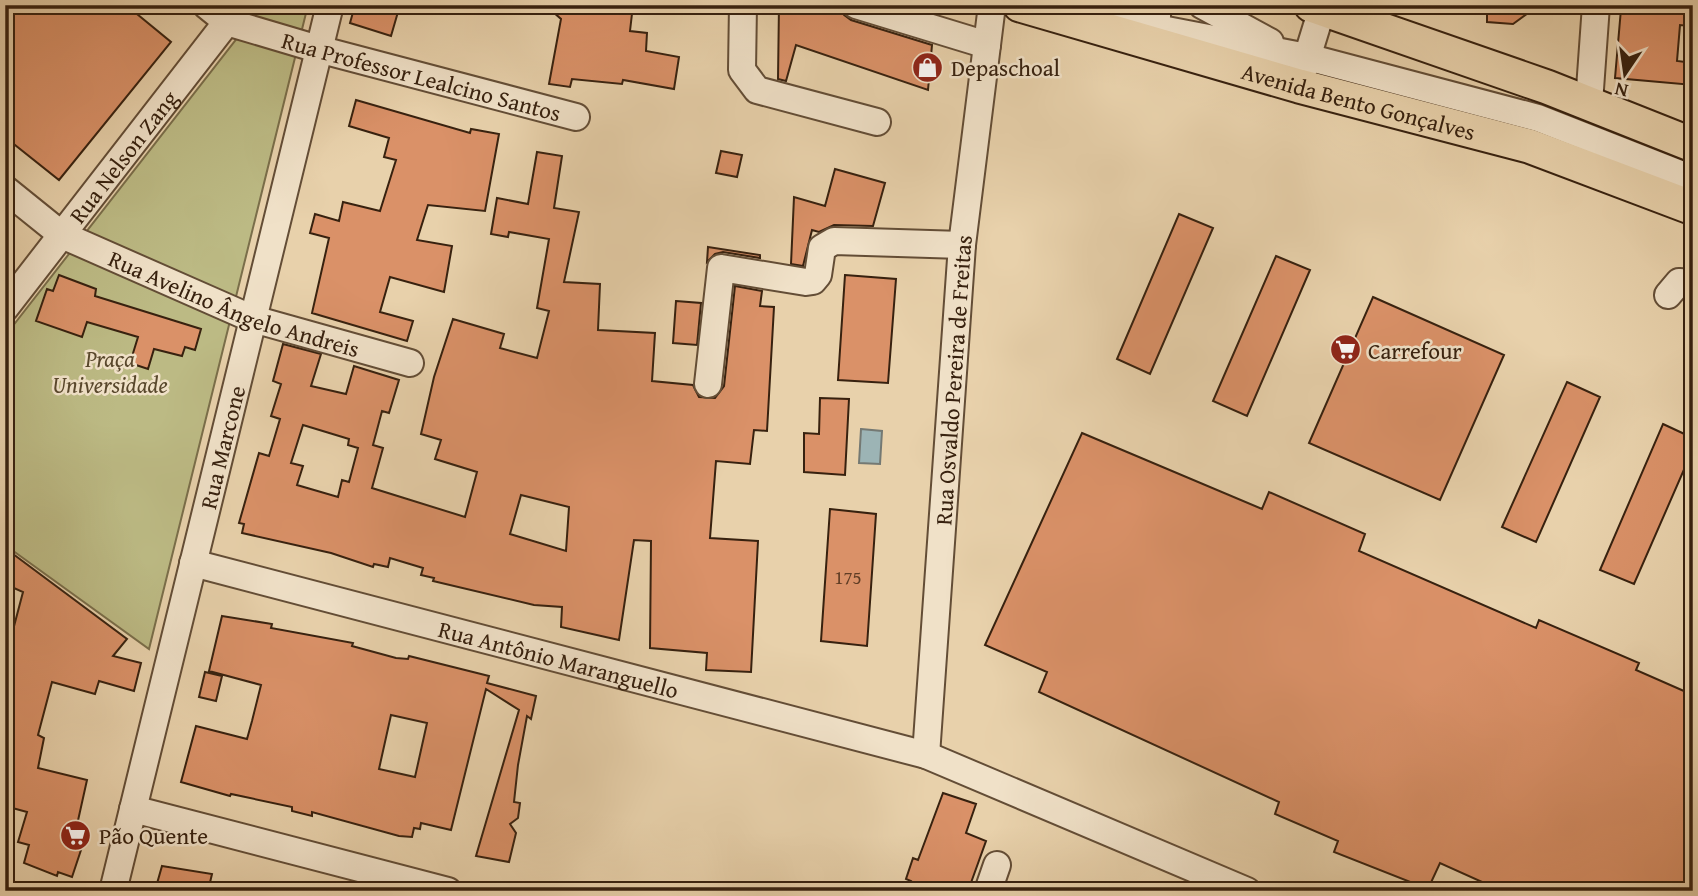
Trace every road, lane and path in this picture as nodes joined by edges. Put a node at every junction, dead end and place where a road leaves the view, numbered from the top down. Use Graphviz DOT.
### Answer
graph roads {
  1 [pos="206,5"];
  2 [pos="330,5"];
  3 [pos="743,5"];
  4 [pos="856,5"];
  5 [pos="992,5"];
  6 [pos="1020,5"];
  7 [pos="1035,5"];
  8 [pos="1116,5"];
  9 [pos="1202,5"];
  10 [pos="1596,5"];
  11 [pos="1317,7"];
  12 [pos="234,14"];
  13 [pos="987,45"];
  14 [pos="318,50"];
  15 [pos="1300,66"];
  16 [pos="1589,103"];
  17 [pos="576,117"];
  18 [pos="877,122"];
  19 [pos="1693,145"];
  20 [pos="1693,179"];
  21 [pos="5,189"];
  22 [pos="1693,208"];
  23 [pos="62,236"];
  24 [pos="962,245"];
  25 [pos="1693,283"];
  26 [pos="1668,295"];
  27 [pos="5,307"];
  28 [pos="253,319"];
  29 [pos="410,363"];
  30 [pos="708,384"];
  31 [pos="193,563"];
  32 [pos="926,755"];
  33 [pos="133,809"];
  34 [pos="997,865"];
  35 [pos="113,891"];
  36 [pos="448,891"];
  37 [pos="988,891"];
  38 [pos="1247,891"];
  1 -- 12 [label="street"];
  2 -- 14 [label="street, Rua Marcone"];
  3 -- 18 [label="street"];
  4 -- 13 [label="street"];
  5 -- 13 [label="street, Rua Osvaldo Pereira de Freitas"];
  6 -- 15 [label="main road, Avenida Bento Gonçalves"];
  7 -- 15 [label="street"];
  8 -- 15 [label="street"];
  9 -- 15 [label="street"];
  10 -- 16 [label="street"];
  11 -- 15 [label="street"];
  11 -- 16 [label="main road"];
  12 -- 14 [label="street, Rua Professor Lealcino Santos"];
  12 -- 23 [label="street, Rua Nelson Zang"];
  13 -- 24 [label="street, Rua Osvaldo Pereira de Freitas"];
  14 -- 17 [label="street, Rua Professor Lealcino Santos"];
  14 -- 28 [label="street, Rua Marcone"];
  15 -- 20 [label="street"];
  15 -- 22 [label="main road, Avenida Bento Gonçalves"];
  16 -- 19 [label="main road"];
  21 -- 23 [label="street, Rua Avelino Ângelo Andreis"];
  23 -- 27 [label="street, Rua Nelson Zang"];
  23 -- 28 [label="street, Rua Avelino Ângelo Andreis"];
  24 -- 30 [label="street"];
  24 -- 32 [label="street, Rua Osvaldo Pereira de Freitas"];
  25 -- 26 [label="street"];
  28 -- 29 [label="street, Rua Avelino Ângelo Andreis"];
  28 -- 31 [label="street, Rua Marcone"];
  31 -- 32 [label="street, Rua Antônio Maranguello"];
  31 -- 33 [label="street, Rua Marcone"];
  32 -- 38 [label="street, Rua Antônio Maranguello"];
  33 -- 35 [label="street, Rua Marcone"];
  33 -- 36 [label="street"];
  34 -- 37 [label="street"];
}
